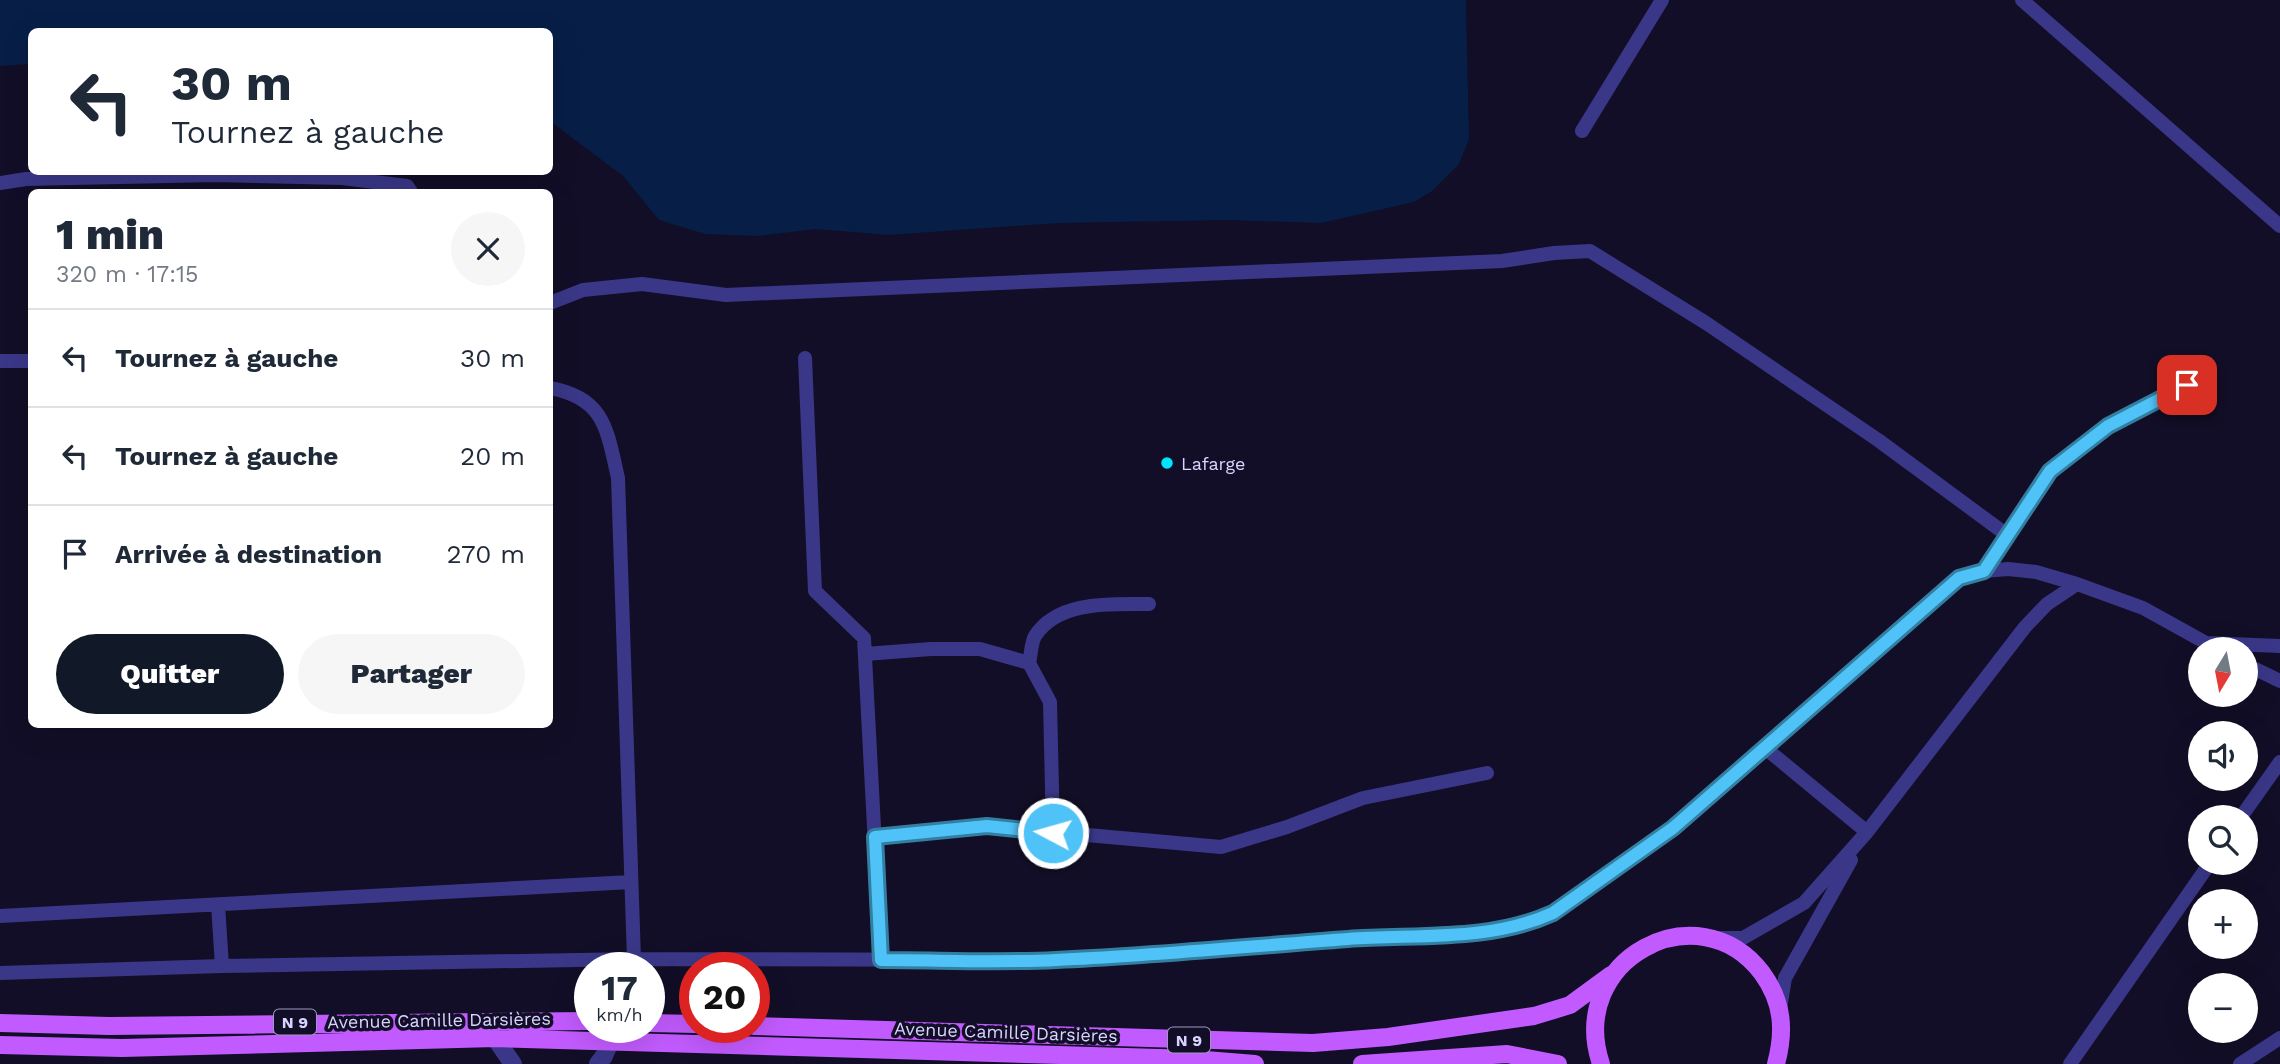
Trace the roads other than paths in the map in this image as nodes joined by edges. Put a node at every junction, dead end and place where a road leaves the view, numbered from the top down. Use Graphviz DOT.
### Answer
graph roads {
  1 [pos="1662,0"];
  2 [pos="2022,0"];
  3 [pos="1582,131"];
  4 [pos="230,175"];
  5 [pos="230,175"];
  6 [pos="0,183"];
  7 [pos="409,189"];
  8 [pos="2280,226"];
  9 [pos="553,302"];
  10 [pos="805,358"];
  11 [pos="0,361"];
  12 [pos="28,361"];
  13 [pos="2187,385"];
  14 [pos="553,389"];
  15 [pos="2007,535"];
  16 [pos="1984,571"];
  17 [pos="2077,584"];
  18 [pos="1149,604"];
  19 [pos="2195,637"];
  20 [pos="2258,646"];
  21 [pos="2280,646"];
  22 [pos="865,654"];
  23 [pos="1029,663"];
  24 [pos="2258,670"];
  25 [pos="2280,681"];
  26 [pos="1764,747"];
  27 [pos="2280,762"];
  28 [pos="1487,773"];
  29 [pos="2250,805"];
  30 [pos="1867,832"];
  31 [pos="1053,833"];
  32 [pos="875,837"];
  33 [pos="2202,875"];
  34 [pos="631,882"];
  35 [pos="218,905"];
  36 [pos="0,916"];
  37 [pos="1706,938"];
  38 [pos="632,952"];
  39 [pos="881,960"];
  40 [pos="574,963"];
  41 [pos="665,963"];
  42 [pos="222,966"];
  43 [pos="0,973"];
  44 [pos="1611,975"];
  45 [pos="1780,1009"];
  46 [pos="574,1021"];
  47 [pos="0,1023"];
  48 [pos="770,1026"];
  49 [pos="495,1038"];
  50 [pos="2280,1038"];
  51 [pos="574,1041"];
  52 [pos="610,1043"];
  53 [pos="644,1043"];
  54 [pos="1781,1044"];
  55 [pos="0,1045"];
  56 [pos="513,1064"];
  57 [pos="598,1064"];
  58 [pos="1255,1064"];
  59 [pos="1362,1064"];
  60 [pos="1558,1064"];
  61 [pos="1601,1064"];
  62 [pos="1776,1064"];
  63 [pos="1792,1064"];
  64 [pos="2070,1064"];
  65 [pos="2240,1064"];
  1 -- 3 [label="lane"];
  2 -- 8 [label="lane"];
  4 -- 7 [label="lane"];
  5 -- 6 [label="lane"];
  9 -- 15 [label="lane"];
  10 -- 22 [label="lane"];
  11 -- 12 [label="lane"];
  13 -- 15 [label="lane"];
  14 -- 34 [label="lane"];
  15 -- 16 [label="lane"];
  16 -- 17 [label="lane"];
  16 -- 26 [label="lane"];
  17 -- 19 [label="lane"];
  17 -- 30 [label="lane"];
  18 -- 23 [label="lane"];
  20 -- 21 [label="lane"];
  22 -- 23 [label="lane"];
  22 -- 32 [label="lane"];
  23 -- 31 [label="lane"];
  24 -- 25 [label="lane"];
  26 -- 30 [label="lane"];
  26 -- 39 [label="lane"];
  27 -- 29 [label="lane"];
  28 -- 31 [label="lane"];
  30 -- 37 [label="lane"];
  30 -- 45 [label="lane"];
  31 -- 32 [label="lane"];
  32 -- 39 [label="lane"];
  33 -- 64 [label="lane"];
  34 -- 35 [label="lane"];
  34 -- 38 [label="lane"];
  35 -- 36 [label="lane"];
  35 -- 42 [label="lane"];
  37 -- 44 [label="main road, Avenue Camille Darsières"];
  37 -- 45 [label="main road"];
  39 -- 41 [label="lane"];
  40 -- 42 [label="lane"];
  42 -- 43 [label="lane"];
  44 -- 48 [label="main road, Avenue Camille Darsières / N 9"];
  44 -- 61 [label="main road"];
  45 -- 54 [label="main road"];
  46 -- 47 [label="main road, Avenue Camille Darsières / N 9"];
  49 -- 51 [label="main road, Avenue Camille Darsières / N 9"];
  49 -- 55 [label="main road, Avenue Camille Darsières / N 9"];
  49 -- 56 [label="street"];
  50 -- 65 [label="lane"];
  52 -- 57 [label="street"];
  53 -- 58 [label="main road, Avenue Camille Darsières / N 9"];
  54 -- 62 [label="main road"];
  54 -- 63 [label="main road"];
  59 -- 60 [label="main road"];
}
